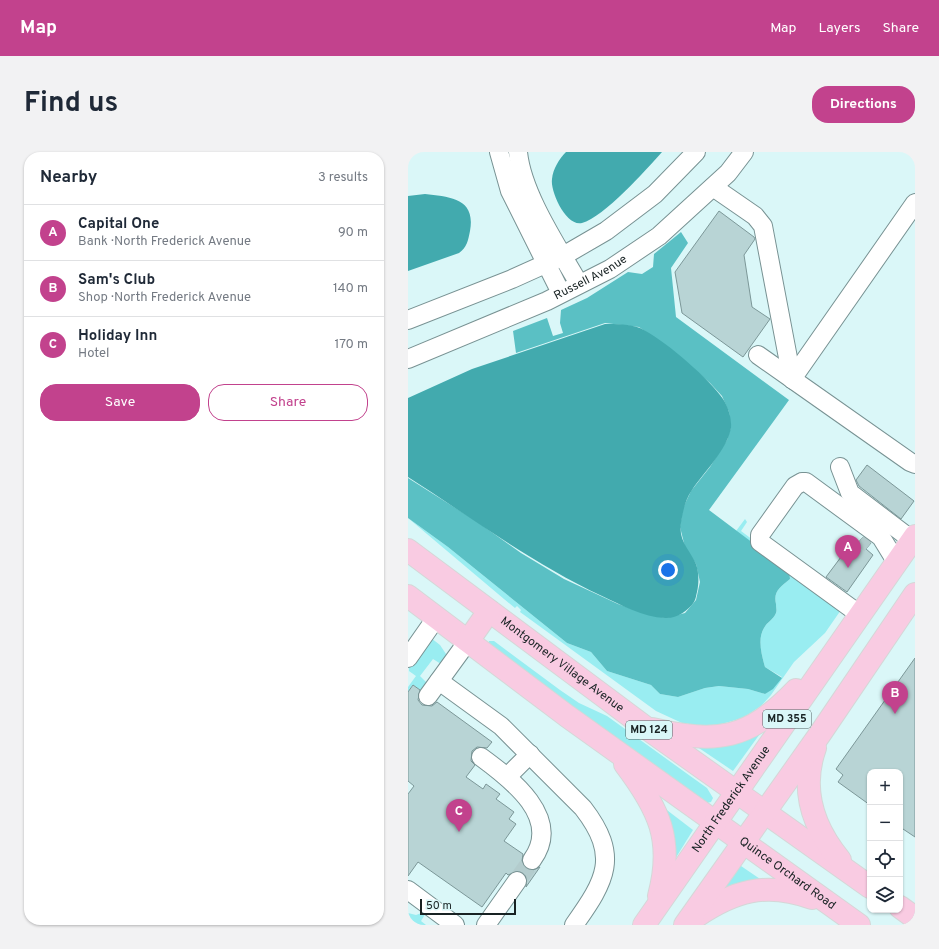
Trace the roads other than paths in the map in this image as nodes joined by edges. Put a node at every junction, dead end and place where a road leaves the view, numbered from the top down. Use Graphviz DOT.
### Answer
graph roads {
  1 [pos="499,152"];
  2 [pos="518,152"];
  3 [pos="696,152"];
  4 [pos="744,152"];
  5 [pos="713,187"];
  6 [pos="915,203"];
  7 [pos="563,256"];
  8 [pos="547,265"];
  9 [pos="579,284"];
  10 [pos="561,293"];
  11 [pos="408,320"];
  12 [pos="758,355"];
  13 [pos="408,359"];
  14 [pos="794,380"];
  15 [pos="915,464"];
  16 [pos="840,466"];
  17 [pos="823,494"];
  18 [pos="914,538"];
  19 [pos="408,550"];
  20 [pos="896,563"];
  21 [pos="408,596"];
  22 [pos="913,598"];
  23 [pos="489,611"];
  24 [pos="859,614"];
  25 [pos="436,618"];
  26 [pos="847,632"];
  27 [pos="468,641"];
  28 [pos="408,658"];
  29 [pos="439,681"];
  30 [pos="428,696"];
  31 [pos="645,727"];
  32 [pos="820,734"];
  33 [pos="614,750"];
  34 [pos="530,754"];
  35 [pos="481,757"];
  36 [pos="508,776"];
  37 [pos="736,793"];
  38 [pos="764,813"];
  39 [pos="716,822"];
  40 [pos="744,842"];
  41 [pos="532,860"];
  42 [pos="851,874"];
  43 [pos="517,881"];
  44 [pos="867,885"];
  45 [pos="408,890"];
  46 [pos="829,904"];
  47 [pos="656,907"];
  48 [pos="903,910"];
  49 [pos="915,918"];
  50 [pos="686,924"];
  51 [pos="455,925"];
  52 [pos="486,925"];
  53 [pos="574,925"];
  54 [pos="644,925"];
  55 [pos="859,925"];
  1 -- 8 [label="street"];
  2 -- 7 [label="street"];
  3 -- 7 [label="street"];
  4 -- 5 [label="street, Russell Avenue"];
  5 -- 9 [label="street, Russell Avenue"];
  5 -- 14 [label="street"];
  6 -- 14 [label="street"];
  7 -- 8 [label="street"];
  7 -- 9 [label="street"];
  8 -- 10 [label="street"];
  8 -- 11 [label="street"];
  9 -- 10 [label="street, Russell Avenue"];
  10 -- 13 [label="street, Russell Avenue"];
  12 -- 14 [label="street"];
  14 -- 15 [label="street"];
  16 -- 18 [label="street"];
  17 -- 20 [label="street"];
  17 -- 20 [label="street"];
  17 -- 24 [label="street"];
  18 -- 20 [label="main road, North Frederick Avenue / MD 355"];
  19 -- 23 [label="main road, Montgomery Village Avenue / MD 124"];
  20 -- 24 [label="main road, North Frederick Avenue / MD 355"];
  21 -- 25 [label="main road, MD 124"];
  22 -- 32 [label="main road, MD 355"];
  23 -- 27 [label="main road"];
  23 -- 31 [label="main road, Montgomery Village Avenue / MD 124"];
  24 -- 26 [label="main road, North Frederick Avenue / MD 355"];
  25 -- 27 [label="main road, MD 124"];
  25 -- 28 [label="street"];
  26 -- 31 [label="main road"];
  26 -- 37 [label="main road, North Frederick Avenue / MD 355"];
  27 -- 29 [label="street"];
  27 -- 33 [label="main road, MD 124"];
  29 -- 30 [label="street"];
  29 -- 34 [label="street"];
  31 -- 37 [label="main road, Montgomery Village Avenue / MD 124"];
  32 -- 38 [label="main road, MD 355"];
  32 -- 42 [label="main road"];
  33 -- 39 [label="main road, MD 124"];
  33 -- 47 [label="main road"];
  34 -- 36 [label="street"];
  34 -- 53 [label="street"];
  35 -- 36 [label="street"];
  36 -- 41 [label="street"];
  37 -- 38 [label="main road, MD 124"];
  37 -- 39 [label="main road, North Frederick Avenue / MD 355"];
  38 -- 40 [label="main road, MD 355"];
  38 -- 42 [label="main road, MD 124"];
  39 -- 40 [label="main road, Quince Orchard Road / MD 124"];
  39 -- 47 [label="main road, North Frederick Avenue / MD 355"];
  40 -- 46 [label="main road, Quince Orchard Road / MD 124"];
  40 -- 50 [label="main road, MD 355"];
  42 -- 44 [label="main road, MD 124"];
  43 -- 52 [label="street"];
  45 -- 51 [label="street"];
  46 -- 50 [label="main road"];
  46 -- 55 [label="main road, Quince Orchard Road / MD 124"];
  47 -- 54 [label="main road, North Frederick Avenue / MD 355"];
  48 -- 49 [label="main road"];
}
